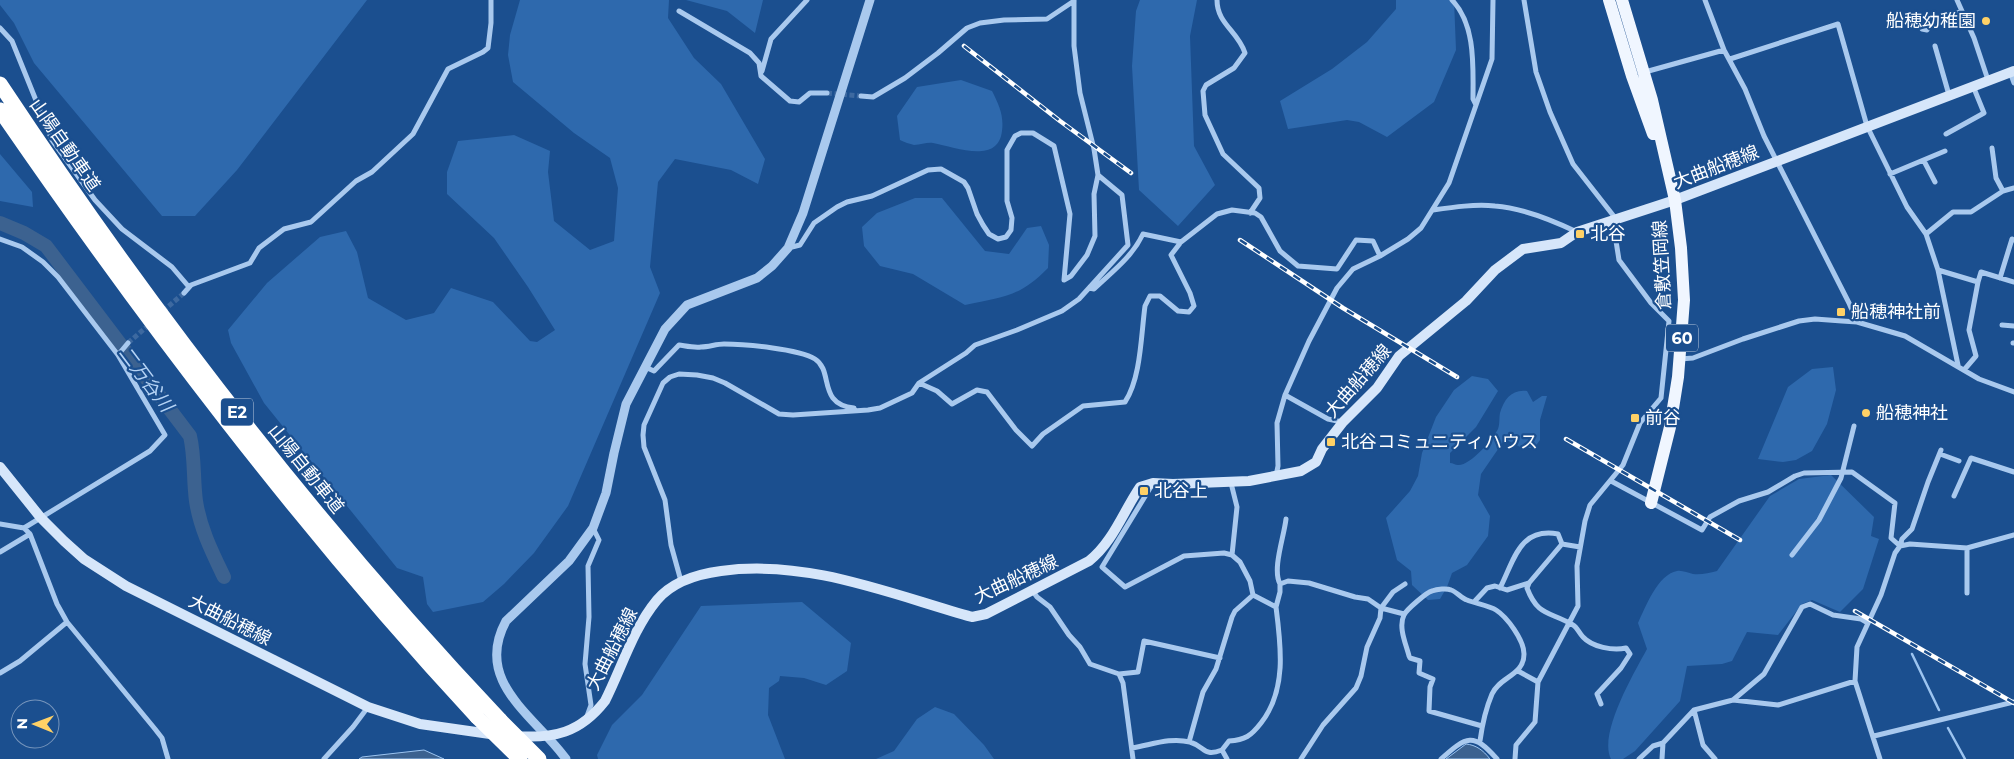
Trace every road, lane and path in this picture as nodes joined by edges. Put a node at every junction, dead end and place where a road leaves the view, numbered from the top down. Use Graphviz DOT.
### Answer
graph roads {
  1 [pos="491,0"];
  2 [pos="807,0"];
  3 [pos="870,0"];
  4 [pos="1218,0"];
  5 [pos="1452,0"];
  6 [pos="1493,0"];
  7 [pos="1524,0"];
  8 [pos="1609,0"];
  9 [pos="1622,0"];
  10 [pos="1705,0"];
  11 [pos="1957,0"];
  12 [pos="1074,1"];
  13 [pos="679,11"];
  14 [pos="1962,11"];
  15 [pos="1918,17"];
  16 [pos="0,28"];
  17 [pos="1935,46"];
  18 [pos="1724,50"];
  19 [pos="1730,59"];
  20 [pos="2012,71"];
  21 [pos="1638,74"];
  22 [pos="761,76"];
  23 [pos="1988,80"];
  24 [pos="2014,83"];
  25 [pos="0,84"];
  26 [pos="1973,86"];
  27 [pos="827,93"];
  28 [pos="1949,95"];
  29 [pos="862,96"];
  30 [pos="1476,105"];
  31 [pos="0,110"];
  32 [pos="1867,126"];
  33 [pos="1946,134"];
  34 [pos="1992,148"];
  35 [pos="1945,151"];
  36 [pos="1778,161"];
  37 [pos="1924,161"];
  38 [pos="1098,174"];
  39 [pos="1890,174"];
  40 [pos="1935,182"];
  41 [pos="2014,188"];
  42 [pos="2003,191"];
  43 [pos="1675,200"];
  44 [pos="1433,210"];
  45 [pos="1250,213"];
  46 [pos="1616,219"];
  47 [pos="1577,232"];
  48 [pos="1926,234"];
  49 [pos="0,238"];
  50 [pos="2014,240"];
  51 [pos="1181,242"];
  52 [pos="788,248"];
  53 [pos="1380,256"];
  54 [pos="1938,270"];
  55 [pos="2000,278"];
  56 [pos="1978,282"];
  57 [pos="2014,282"];
  58 [pos="189,287"];
  59 [pos="1089,288"];
  60 [pos="184,293"];
  61 [pos="1856,322"];
  62 [pos="2002,325"];
  63 [pos="2014,326"];
  64 [pos="128,343"];
  65 [pos="119,354"];
  66 [pos="1680,359"];
  67 [pos="1958,365"];
  68 [pos="645,367"];
  69 [pos="1964,370"];
  70 [pos="919,384"];
  71 [pos="2014,392"];
  72 [pos="1284,394"];
  73 [pos="868,410"];
  74 [pos="1342,422"];
  75 [pos="1854,426"];
  76 [pos="1959,461"];
  77 [pos="0,467"];
  78 [pos="1844,471"];
  79 [pos="2014,472"];
  80 [pos="1276,477"];
  81 [pos="1610,482"];
  82 [pos="1153,483"];
  83 [pos="1231,483"];
  84 [pos="1954,496"];
  85 [pos="1651,503"];
  86 [pos="41,518"];
  87 [pos="1286,519"];
  88 [pos="0,524"];
  89 [pos="24,528"];
  90 [pos="593,528"];
  91 [pos="30,534"];
  92 [pos="2014,535"];
  93 [pos="1562,544"];
  94 [pos="1900,546"];
  95 [pos="1580,547"];
  96 [pos="1966,548"];
  97 [pos="0,552"];
  98 [pos="1232,555"];
  99 [pos="1792,555"];
  100 [pos="681,581"];
  101 [pos="1529,583"];
  102 [pos="1280,584"];
  103 [pos="1405,584"];
  104 [pos="1500,588"];
  105 [pos="1032,590"];
  106 [pos="1968,593"];
  107 [pos="1253,595"];
  108 [pos="1474,602"];
  109 [pos="1276,607"];
  110 [pos="1381,608"];
  111 [pos="1404,614"];
  112 [pos="67,622"];
  113 [pos="1868,623"];
  114 [pos="1570,624"];
  115 [pos="1220,658"];
  116 [pos="1518,671"];
  117 [pos="0,673"];
  118 [pos="1119,674"];
  119 [pos="1855,681"];
  120 [pos="1538,682"];
  121 [pos="1734,700"];
  122 [pos="2014,702"];
  123 [pos="1601,704"];
  124 [pos="368,708"];
  125 [pos="1694,710"];
  126 [pos="586,719"];
  127 [pos="1482,726"];
  128 [pos="1874,736"];
  129 [pos="547,737"];
  130 [pos="1190,742"];
  131 [pos="1480,742"];
  132 [pos="1663,743"];
  133 [pos="1132,748"];
  134 [pos="1222,750"];
  135 [pos="168,759"];
  136 [pos="324,759"];
  137 [pos="520,759"];
  138 [pos="539,759"];
  139 [pos="566,759"];
  140 [pos="1133,759"];
  141 [pos="1227,759"];
  142 [pos="1301,759"];
  143 [pos="1441,759"];
  144 [pos="1497,759"];
  145 [pos="1515,759"];
  146 [pos="1639,759"];
  147 [pos="1662,759"];
  148 [pos="1715,759"];
  149 [pos="1880,759"];
  1 -- 58 [label="street"];
  2 -- 22 [label="street"];
  3 -- 52 [label="street"];
  4 -- 45 [label="street"];
  5 -- 30 [label="street"];
  6 -- 30 [label="street"];
  7 -- 46 [label="street"];
  8 -- 21 [label="main road, 倉敷笠岡線 / 60"];
  9 -- 21 [label="main road, 倉敷笠岡線 / 60"];
  10 -- 18 [label="street"];
  11 -- 14 [label="street"];
  12 -- 29 [label="street"];
  12 -- 38 [label="street"];
  13 -- 22 [label="street"];
  14 -- 15 [label="street"];
  14 -- 23 [label="street"];
  16 -- 58 [label="street"];
  17 -- 28 [label="street"];
  18 -- 19 [label="street"];
  18 -- 21 [label="street"];
  19 -- 32 [label="street"];
  19 -- 36 [label="street"];
  20 -- 23 [label="main road, 大曲船穂線"];
  20 -- 24 [label="street"];
  21 -- 43 [label="main road, 倉敷笠岡線 / 60"];
  22 -- 27 [label="street"];
  23 -- 26 [label="main road, 大曲船穂線"];
  25 -- 138 [label="highway, 山陽自動車道 / E2, bridge"];
  26 -- 28 [label="main road, 大曲船穂線"];
  26 -- 33 [label="street"];
  28 -- 32 [label="main road, 大曲船穂線"];
  30 -- 44 [label="street"];
  31 -- 137 [label="highway, 山陽自動車道 / E2, bridge"];
  32 -- 36 [label="main road, 大曲船穂線"];
  32 -- 39 [label="street"];
  34 -- 42 [label="street"];
  35 -- 37 [label="street"];
  36 -- 43 [label="main road, 大曲船穂線"];
  36 -- 61 [label="street"];
  37 -- 39 [label="street"];
  37 -- 40 [label="street"];
  38 -- 52 [label="street"];
  38 -- 59 [label="street"];
  39 -- 48 [label="street"];
  41 -- 42 [label="street"];
  42 -- 48 [label="street"];
  43 -- 46 [label="main road, 大曲船穂線"];
  43 -- 66 [label="main road, 倉敷笠岡線 / 60"];
  44 -- 47 [label="street"];
  44 -- 53 [label="street"];
  45 -- 51 [label="street"];
  45 -- 53 [label="street"];
  46 -- 47 [label="main road, 大曲船穂線"];
  46 -- 81 [label="street"];
  47 -- 74 [label="main road, 大曲船穂線"];
  48 -- 54 [label="street"];
  49 -- 65 [label="street"];
  50 -- 55 [label="street"];
  51 -- 59 [label="street"];
  51 -- 70 [label="street"];
  52 -- 68 [label="street"];
  53 -- 72 [label="street"];
  54 -- 56 [label="street"];
  54 -- 67 [label="street"];
  55 -- 56 [label="street"];
  55 -- 57 [label="street"];
  56 -- 69 [label="street"];
  58 -- 60 [label="street"];
  59 -- 70 [label="street"];
  61 -- 66 [label="street"];
  61 -- 67 [label="street"];
  62 -- 63 [label="street"];
  64 -- 65 [label="street"];
  65 -- 86 [label="street"];
  66 -- 85 [label="main road, 倉敷笠岡線 / 60"];
  67 -- 69 [label="street"];
  68 -- 73 [label="street"];
  68 -- 90 [label="street"];
  69 -- 71 [label="street"];
  70 -- 73 [label="street"];
  72 -- 74 [label="street"];
  72 -- 80 [label="street"];
  73 -- 100 [label="street"];
  74 -- 80 [label="main road, 大曲船穂線"];
  75 -- 78 [label="street"];
  76 -- 94 [label="street"];
  77 -- 86 [label="main road, 大曲船穂線"];
  78 -- 85 [label="street"];
  78 -- 94 [label="street"];
  78 -- 99 [label="street"];
  79 -- 84 [label="street"];
  80 -- 83 [label="main road, 大曲船穂線"];
  81 -- 85 [label="street"];
  81 -- 95 [label="street"];
  82 -- 83 [label="main road, 大曲船穂線"];
  82 -- 98 [label="street"];
  82 -- 105 [label="main road, 大曲船穂線"];
  83 -- 98 [label="street"];
  86 -- 89 [label="street"];
  86 -- 124 [label="main road, 大曲船穂線"];
  87 -- 102 [label="street"];
  88 -- 89 [label="street"];
  89 -- 91 [label="street"];
  90 -- 126 [label="street"];
  90 -- 129 [label="street"];
  91 -- 97 [label="street"];
  91 -- 112 [label="street"];
  92 -- 96 [label="street"];
  93 -- 95 [label="street"];
  93 -- 101 [label="street"];
  93 -- 104 [label="street"];
  94 -- 96 [label="street"];
  94 -- 113 [label="street"];
  95 -- 114 [label="street"];
  96 -- 106 [label="street"];
  98 -- 107 [label="street"];
  100 -- 105 [label="main road, 大曲船穂線"];
  100 -- 126 [label="main road, 大曲船穂線"];
  101 -- 104 [label="street"];
  101 -- 114 [label="street"];
  102 -- 109 [label="street"];
  102 -- 110 [label="street"];
  103 -- 110 [label="street"];
  104 -- 108 [label="street"];
  105 -- 118 [label="street"];
  107 -- 109 [label="street"];
  107 -- 115 [label="street"];
  108 -- 111 [label="street"];
  108 -- 116 [label="street"];
  109 -- 134 [label="street"];
  110 -- 111 [label="street"];
  110 -- 142 [label="street"];
  111 -- 127 [label="street"];
  112 -- 117 [label="street"];
  112 -- 135 [label="street"];
  113 -- 119 [label="street"];
  113 -- 121 [label="street"];
  114 -- 120 [label="street"];
  114 -- 123 [label="street"];
  115 -- 118 [label="street"];
  115 -- 130 [label="street"];
  116 -- 120 [label="street"];
  116 -- 127 [label="street"];
  118 -- 133 [label="street"];
  119 -- 121 [label="street"];
  119 -- 128 [label="street"];
  120 -- 145 [label="street"];
  121 -- 125 [label="street"];
  122 -- 128 [label="street"];
  124 -- 129 [label="main road, 大曲船穂線"];
  124 -- 136 [label="street"];
  125 -- 132 [label="street"];
  125 -- 148 [label="street"];
  126 -- 129 [label="main road, 大曲船穂線"];
  127 -- 131 [label="street"];
  128 -- 149 [label="street"];
  129 -- 139 [label="street"];
  130 -- 133 [label="street"];
  130 -- 134 [label="street"];
  131 -- 143 [label="street"];
  131 -- 144 [label="street"];
  132 -- 146 [label="street"];
  132 -- 147 [label="street"];
  133 -- 140 [label="street"];
  134 -- 141 [label="street"];
}
